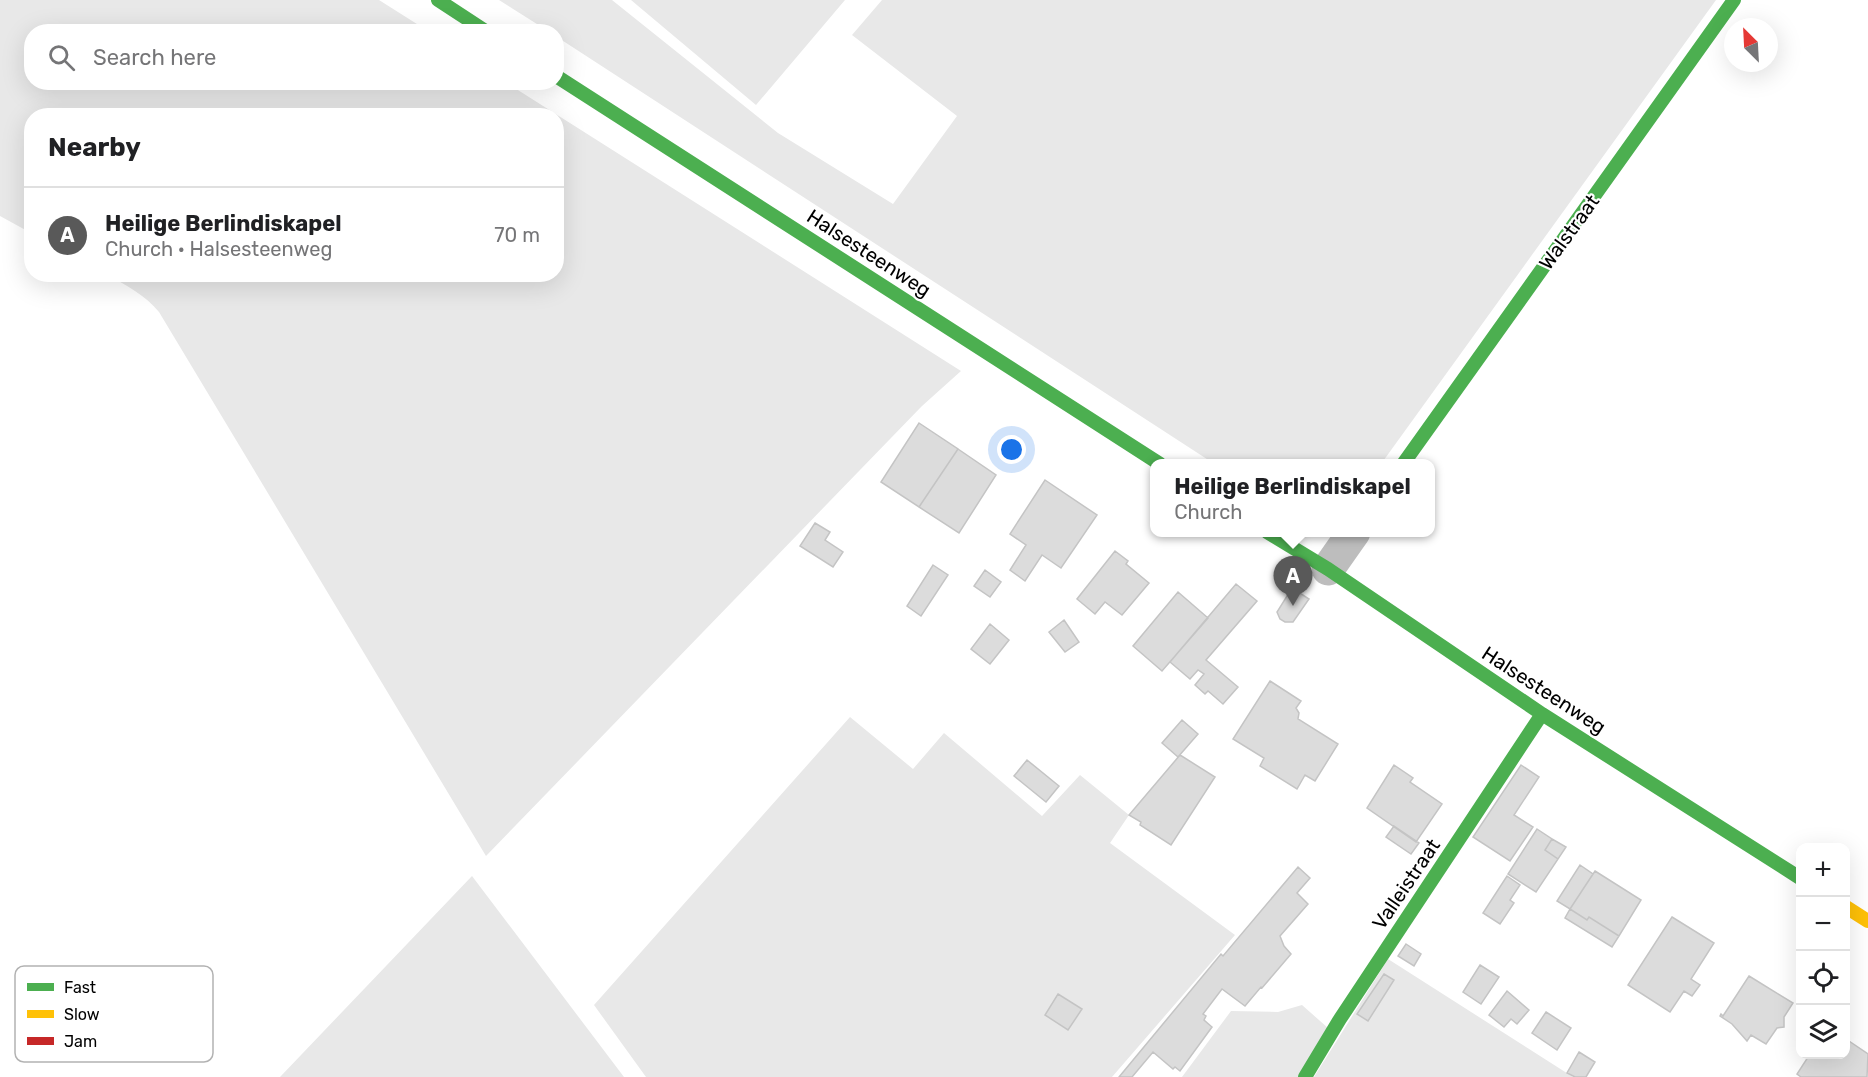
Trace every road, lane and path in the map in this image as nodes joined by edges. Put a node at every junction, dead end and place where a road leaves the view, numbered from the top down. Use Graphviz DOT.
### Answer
graph roads {
  1 [pos="438,0"];
  2 [pos="1734,0"];
  3 [pos="476,24"];
  4 [pos="564,81"];
  5 [pos="1152,459"];
  6 [pos="1407,459"];
  7 [pos="1275,537"];
  8 [pos="1350,537"];
  9 [pos="1328,569"];
  10 [pos="1542,714"];
  11 [pos="1796,875"];
  12 [pos="1850,910"];
  13 [pos="1868,921"];
  14 [pos="1305,1077"];
  1 -- 3 [label="main road"];
  2 -- 6 [label="main road, Walstraat"];
  4 -- 5 [label="main road, Halsesteenweg"];
  7 -- 9 [label="main road, Halsesteenweg"];
  8 -- 9 [label="street"];
  9 -- 10 [label="main road, Halsesteenweg"];
  10 -- 11 [label="main road, Halsesteenweg"];
  10 -- 14 [label="main road, Valleistraat"];
  12 -- 13 [label="main road"];
}
